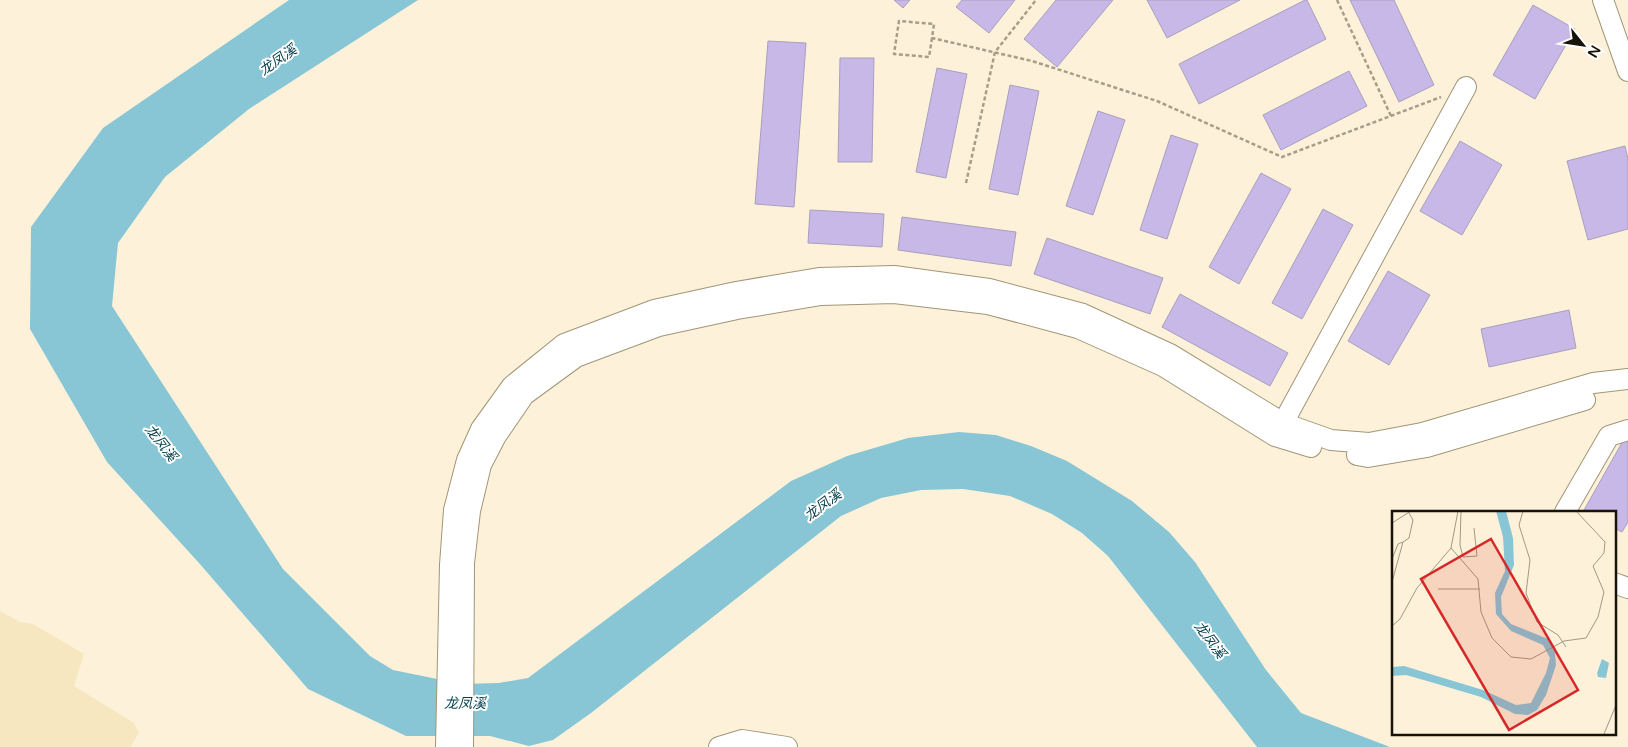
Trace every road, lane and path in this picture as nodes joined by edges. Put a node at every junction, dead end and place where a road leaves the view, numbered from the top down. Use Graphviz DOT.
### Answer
graph roads {
  1 [pos="1036,0"];
  2 [pos="1337,0"];
  3 [pos="1604,0"];
  4 [pos="932,38"];
  5 [pos="995,52"];
  6 [pos="1628,70"];
  7 [pos="1466,87"];
  8 [pos="1441,97"];
  9 [pos="1391,116"];
  10 [pos="966,183"];
  11 [pos="1628,379"];
  12 [pos="1628,392"];
  13 [pos="1628,430"];
  14 [pos="1280,431"];
  15 [pos="474,463"];
  16 [pos="1566,511"];
  17 [pos="1616,584"];
  18 [pos="1628,588"];
  19 [pos="446,747"];
  20 [pos="463,747"];
  21 [pos="719,747"];
  22 [pos="787,747"];
  1 -- 5 [label="path"];
  2 -- 9 [label="path"];
  3 -- 6 [label="street"];
  4 -- 4 [label="path"];
  4 -- 5 [label="path"];
  5 -- 9 [label="path"];
  5 -- 10 [label="path"];
  7 -- 14 [label="street"];
  8 -- 9 [label="path"];
  11 -- 14 [label="street"];
  12 -- 14 [label="street"];
  13 -- 16 [label="street"];
  14 -- 15 [label="street"];
  15 -- 19 [label="street"];
  15 -- 20 [label="street"];
  17 -- 18 [label="street"];
  21 -- 22 [label="street"];
}
